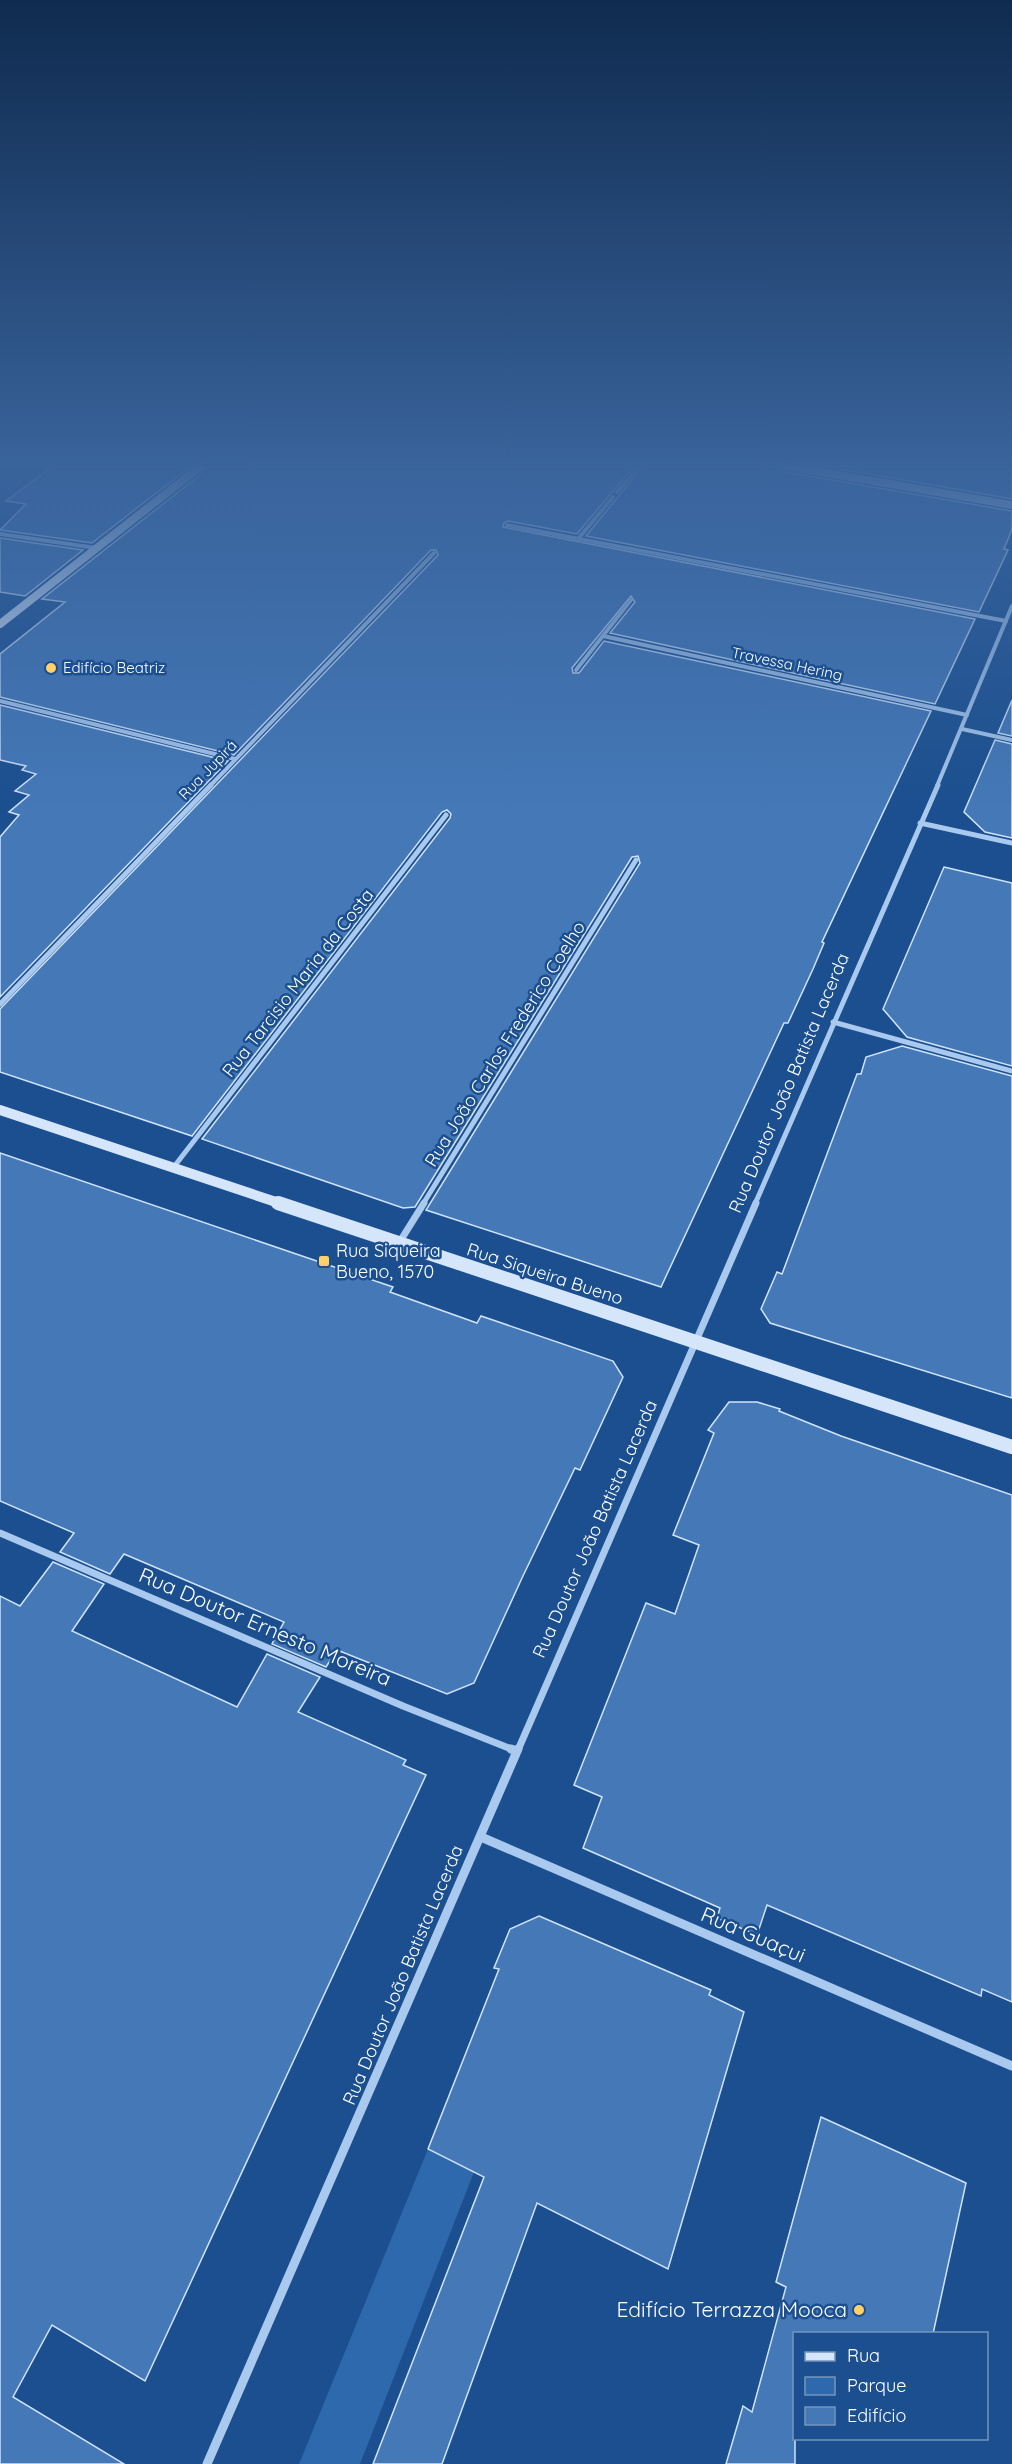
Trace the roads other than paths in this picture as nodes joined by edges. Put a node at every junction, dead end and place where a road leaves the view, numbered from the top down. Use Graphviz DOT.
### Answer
graph roads {
  1 [pos="54,581"];
  2 [pos="407,581"];
  3 [pos="797,581"];
  4 [pos="631,600"];
  5 [pos="1012,606"];
  6 [pos="1006,621"];
  7 [pos="0,624"];
  8 [pos="603,636"];
  9 [pos="576,670"];
  10 [pos="0,702"];
  11 [pos="967,715"];
  12 [pos="962,729"];
  13 [pos="1012,740"];
  14 [pos="235,759"];
  15 [pos="446,815"];
  16 [pos="920,823"];
  17 [pos="1012,843"];
  18 [pos="636,860"];
  19 [pos="0,1004"];
  20 [pos="833,1022"];
  21 [pos="1012,1071"];
  22 [pos="0,1110"];
  23 [pos="173,1168"];
  24 [pos="399,1244"];
  25 [pos="694,1342"];
  26 [pos="1012,1447"];
  27 [pos="0,1533"];
  28 [pos="516,1751"];
  29 [pos="481,1837"];
  30 [pos="1012,2066"];
  31 [pos="207,2464"];
  1 -- 7 [label="main road"];
  2 -- 14 [label="street, Rua Jupirá"];
  3 -- 6 [label="street"];
  4 -- 8 [label="street"];
  5 -- 6 [label="street, Rua Doutor João Batista Lacerda"];
  6 -- 11 [label="street, Rua Doutor João Batista Lacerda"];
  8 -- 9 [label="street"];
  8 -- 11 [label="street, Travessa Hering"];
  10 -- 14 [label="street"];
  11 -- 12 [label="street, Rua Doutor João Batista Lacerda"];
  12 -- 13 [label="street"];
  12 -- 16 [label="street, Rua Doutor João Batista Lacerda"];
  14 -- 19 [label="street, Rua Jupirá"];
  15 -- 23 [label="street, Rua Tarcisio Maria da Costa"];
  16 -- 17 [label="street"];
  16 -- 20 [label="street, Rua Doutor João Batista Lacerda"];
  18 -- 24 [label="street, Rua João Carlos Frederico Coelho"];
  20 -- 21 [label="street"];
  20 -- 25 [label="street, Rua Doutor João Batista Lacerda"];
  22 -- 23 [label="main road, Rua Siqueira Bueno"];
  23 -- 24 [label="main road, Rua Siqueira Bueno"];
  24 -- 25 [label="main road, Rua Siqueira Bueno"];
  25 -- 26 [label="main road, Rua Siqueira Bueno"];
  25 -- 28 [label="street, Rua Doutor João Batista Lacerda"];
  27 -- 28 [label="street, Rua Doutor Ernesto Moreira"];
  28 -- 29 [label="street, Rua Doutor João Batista Lacerda"];
  29 -- 30 [label="street, Rua Guaçui"];
  29 -- 31 [label="street, Rua Doutor João Batista Lacerda"];
}
